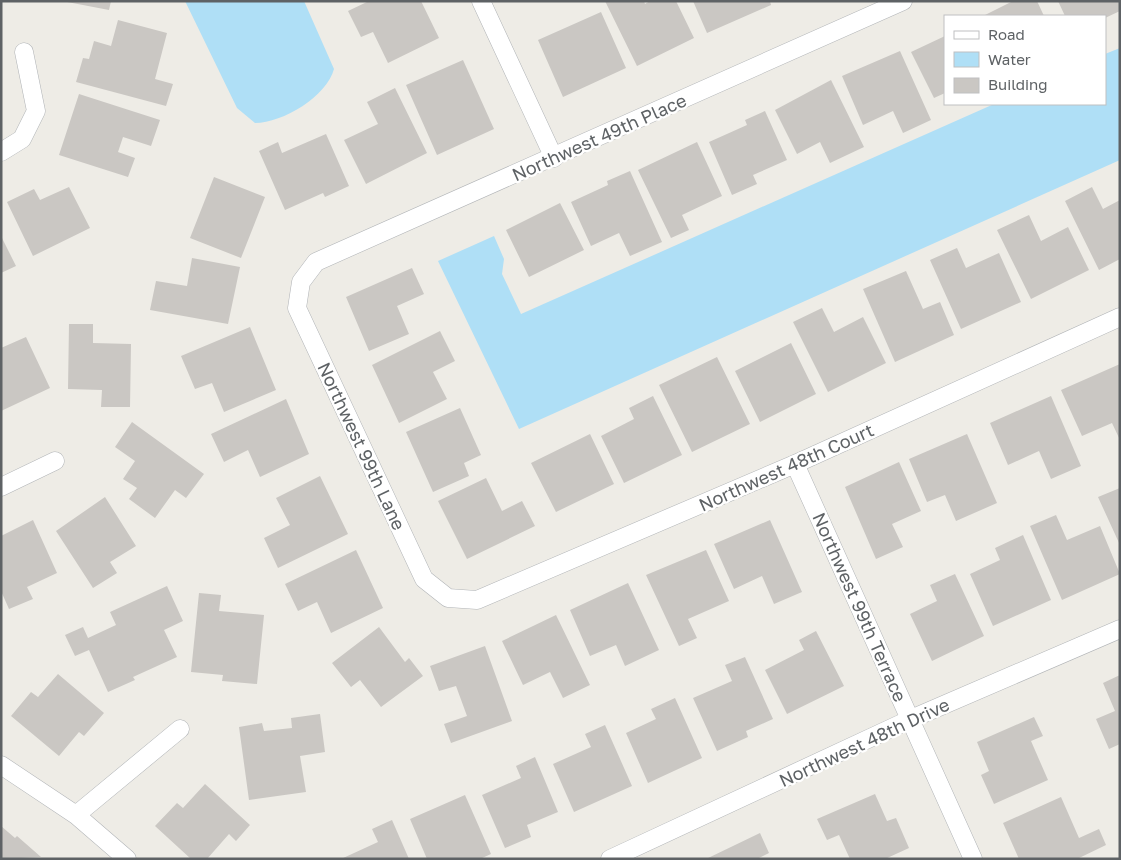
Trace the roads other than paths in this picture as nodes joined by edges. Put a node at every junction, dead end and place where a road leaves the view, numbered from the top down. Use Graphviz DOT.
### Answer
graph roads {
  1 [pos="481,1"];
  2 [pos="903,1"];
  3 [pos="24,52"];
  4 [pos="1,152"];
  5 [pos="554,158"];
  6 [pos="301,282"];
  7 [pos="1120,316"];
  8 [pos="55,460"];
  9 [pos="795,464"];
  10 [pos="1,487"];
  11 [pos="448,598"];
  12 [pos="1120,629"];
  13 [pos="911,719"];
  14 [pos="180,729"];
  15 [pos="1,765"];
  16 [pos="76,815"];
  17 [pos="644,852"];
  18 [pos="127,859"];
  19 [pos="610,859"];
  20 [pos="973,859"];
  1 -- 5 [label="street"];
  2 -- 5 [label="street, Northwest 49th Place"];
  3 -- 4 [label="street"];
  5 -- 6 [label="street, Northwest 49th Place"];
  6 -- 11 [label="street, Northwest 99th Lane"];
  7 -- 9 [label="street, Northwest 48th Court"];
  8 -- 10 [label="street"];
  9 -- 11 [label="street, Northwest 48th Court"];
  9 -- 13 [label="street, Northwest 99th Terrace"];
  12 -- 13 [label="street, Northwest 48th Drive"];
  13 -- 17 [label="street, Northwest 48th Drive"];
  13 -- 20 [label="street, Northwest 99th Terrace"];
  14 -- 16 [label="street"];
  15 -- 16 [label="street"];
  16 -- 18 [label="street"];
  17 -- 19 [label="street, Northwest 48th Drive"];
}
